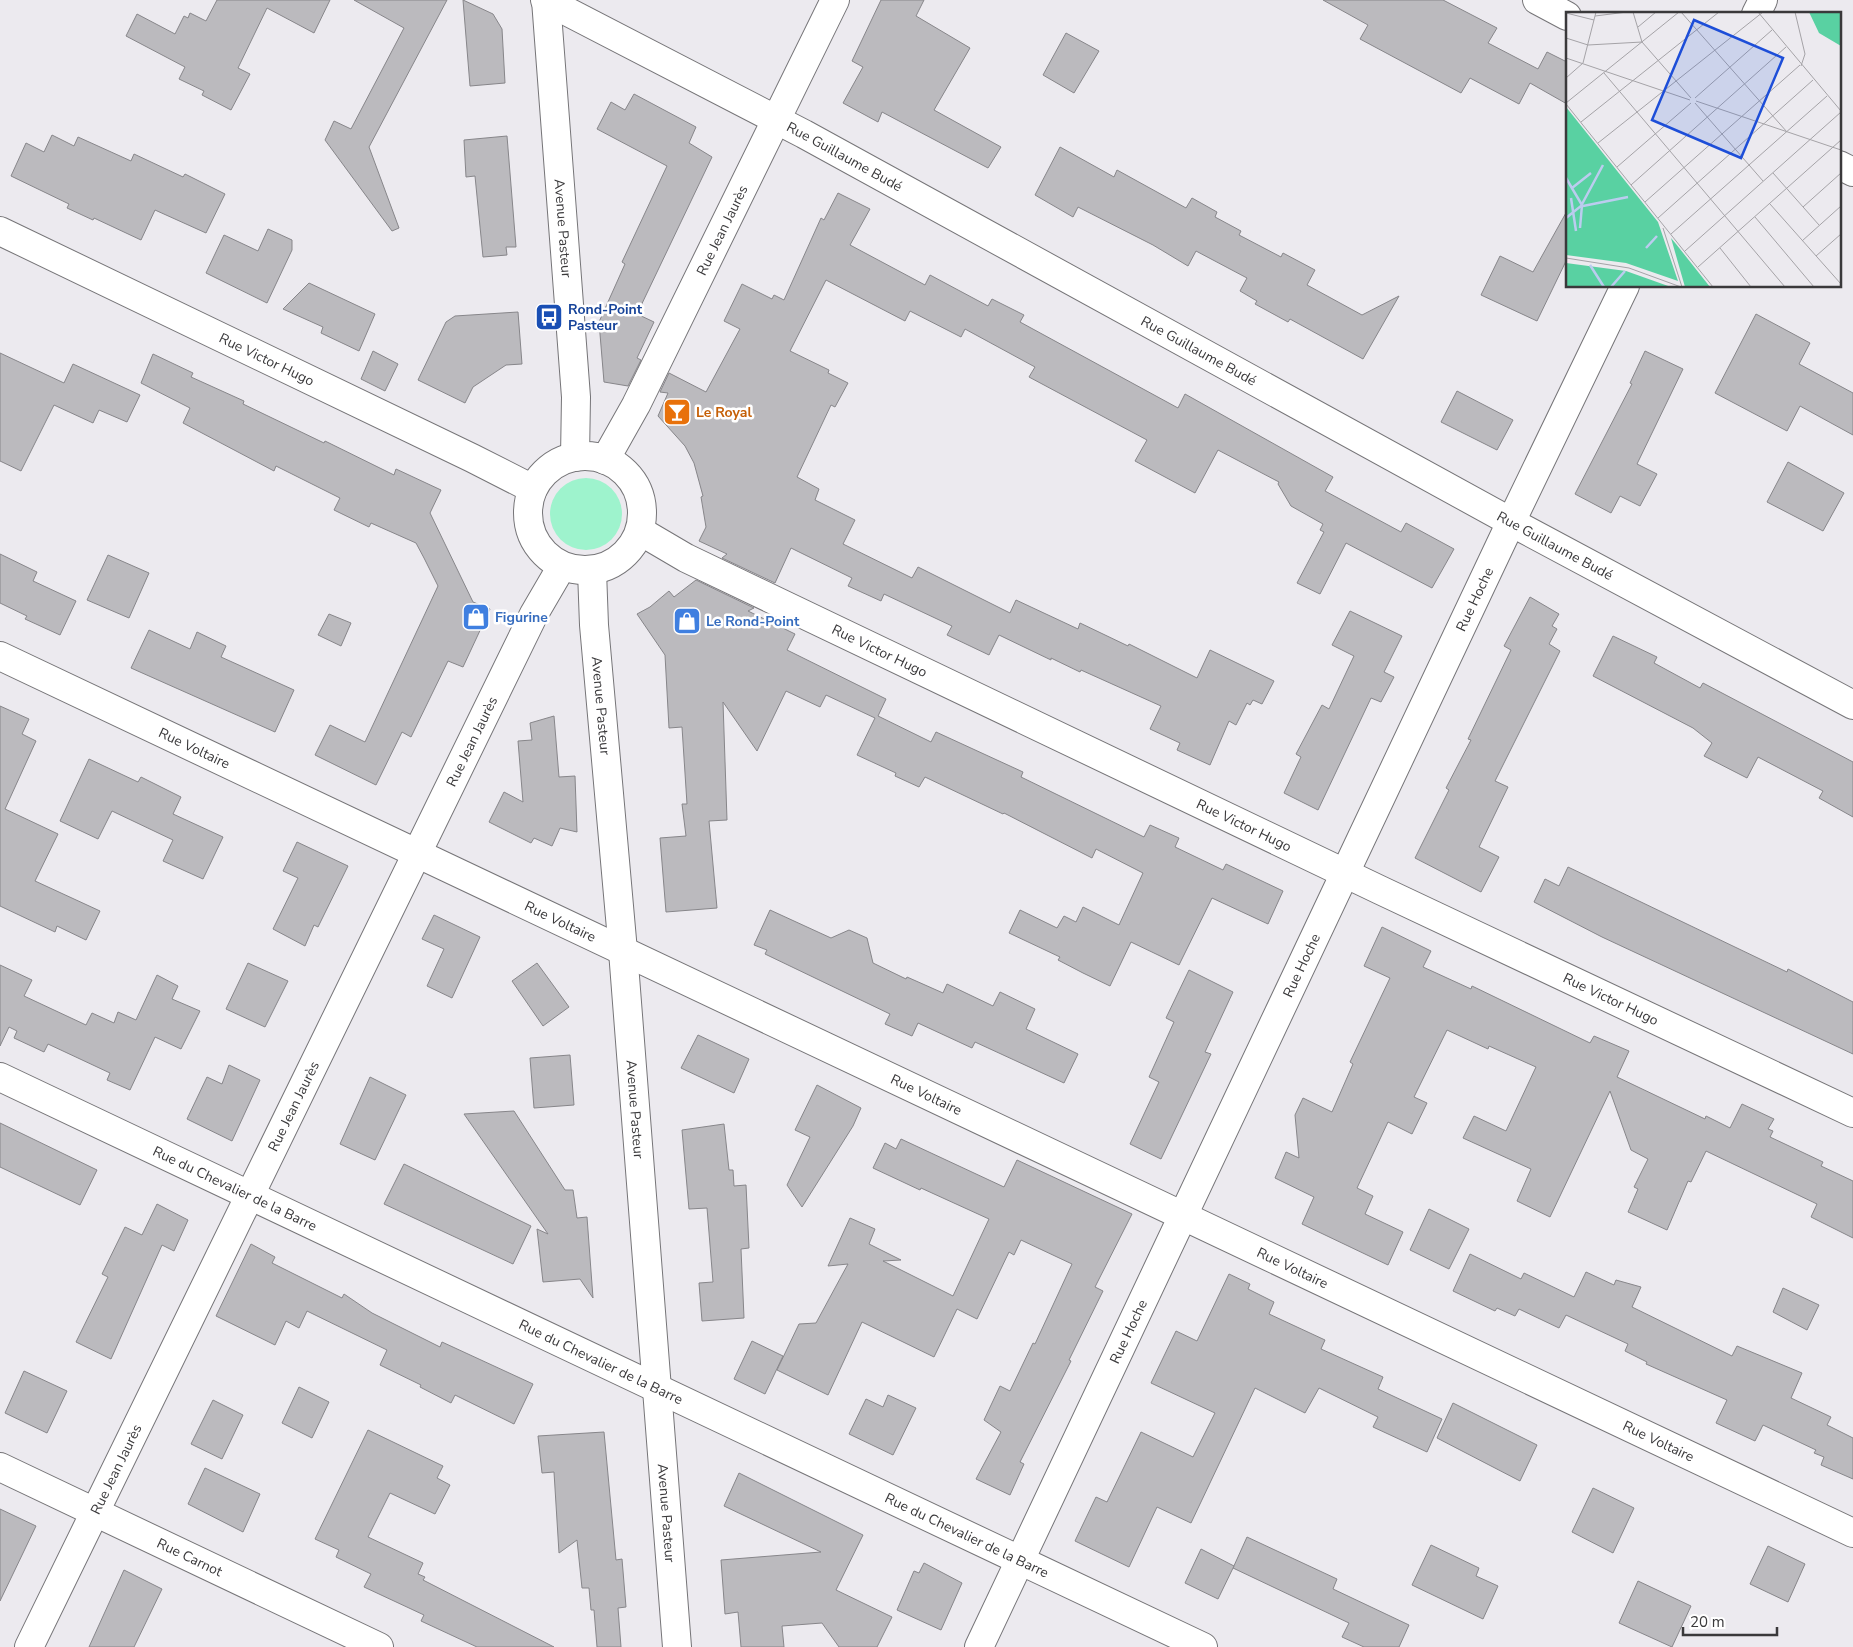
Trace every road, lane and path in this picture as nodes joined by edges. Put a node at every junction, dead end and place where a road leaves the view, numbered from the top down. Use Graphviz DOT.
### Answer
graph roads {
  1 [pos="545,0"];
  2 [pos="835,0"];
  3 [pos="1537,0"];
  4 [pos="1763,0"];
  5 [pos="1757,12"];
  6 [pos="1566,15"];
  7 [pos="776,121"];
  8 [pos="1840,165"];
  9 [pos="1853,172"];
  10 [pos="0,231"];
  11 [pos="1624,288"];
  12 [pos="575,457"];
  13 [pos="605,460"];
  14 [pos="533,489"];
  15 [pos="1511,522"];
  16 [pos="640,531"];
  17 [pos="562,566"];
  18 [pos="592,570"];
  19 [pos="0,656"];
  20 [pos="1853,705"];
  21 [pos="418,852"];
  22 [pos="1347,872"];
  23 [pos="623,951"];
  24 [pos="0,1077"];
  25 [pos="1853,1113"];
  26 [pos="252,1196"];
  27 [pos="1184,1218"];
  28 [pos="658,1390"];
  29 [pos="0,1466"];
  30 [pos="95,1511"];
  31 [pos="1853,1533"];
  32 [pos="1021,1561"];
  33 [pos="29,1647"];
  34 [pos="379,1647"];
  35 [pos="677,1647"];
  36 [pos="979,1647"];
  37 [pos="1202,1647"];
  1 -- 7 [label="street, Rue Guillaume Budé"];
  1 -- 12 [label="street, Avenue Pasteur"];
  2 -- 7 [label="street, Rue Jean Jaurès"];
  3 -- 6 [label="street"];
  4 -- 5 [label="street"];
  7 -- 13 [label="street, Rue Jean Jaurès"];
  7 -- 15 [label="street, Rue Guillaume Budé"];
  8 -- 9 [label="street"];
  10 -- 14 [label="street, Rue Victor Hugo"];
  11 -- 15 [label="street, Rue Hoche"];
  12 -- 13 [label="street"];
  12 -- 14 [label="street"];
  13 -- 16 [label="street"];
  14 -- 17 [label="street"];
  15 -- 20 [label="street, Rue Guillaume Budé"];
  15 -- 22 [label="street, Rue Hoche"];
  16 -- 18 [label="street"];
  16 -- 22 [label="street, Rue Victor Hugo"];
  17 -- 18 [label="street"];
  17 -- 21 [label="street, Rue Jean Jaurès"];
  18 -- 23 [label="street, Avenue Pasteur"];
  19 -- 21 [label="street, Rue Voltaire"];
  21 -- 23 [label="street, Rue Voltaire"];
  21 -- 26 [label="street, Rue Jean Jaurès"];
  22 -- 25 [label="street, Rue Victor Hugo"];
  22 -- 27 [label="street, Rue Hoche"];
  23 -- 27 [label="street, Rue Voltaire"];
  23 -- 28 [label="street, Avenue Pasteur"];
  24 -- 26 [label="street, Rue du Chevalier de la Barre"];
  26 -- 28 [label="street, Rue du Chevalier de la Barre"];
  26 -- 30 [label="street, Rue Jean Jaurès"];
  27 -- 31 [label="street, Rue Voltaire"];
  27 -- 32 [label="street, Rue Hoche"];
  28 -- 32 [label="street, Rue du Chevalier de la Barre"];
  28 -- 35 [label="street, Avenue Pasteur"];
  29 -- 30 [label="street, Rue Carnot"];
  30 -- 33 [label="street, Rue Jean Jaurès"];
  30 -- 34 [label="street, Rue Carnot"];
  32 -- 36 [label="street, Rue Hoche"];
  32 -- 37 [label="street, Rue du Chevalier de la Barre"];
}
